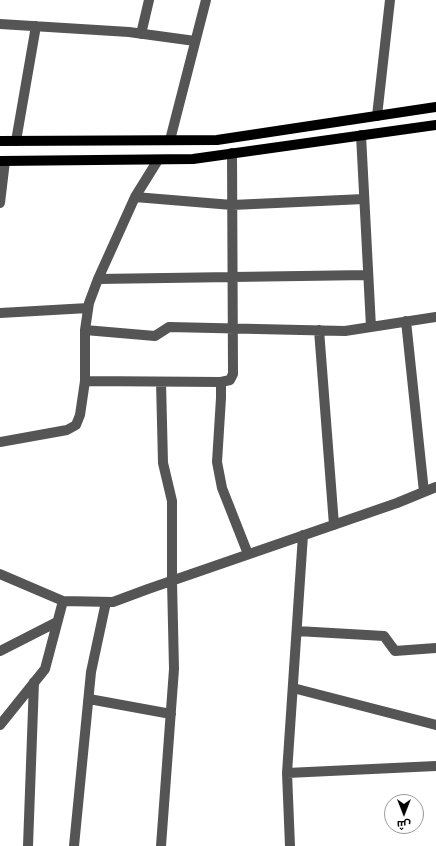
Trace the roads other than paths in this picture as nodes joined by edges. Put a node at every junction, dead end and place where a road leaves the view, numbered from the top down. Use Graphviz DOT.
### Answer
graph roads {
  1 [pos="149,0"];
  2 [pos="206,0"];
  3 [pos="390,0"];
  4 [pos="0,24"];
  5 [pos="36,26"];
  6 [pos="141,34"];
  7 [pos="195,41"];
  8 [pos="436,107"];
  9 [pos="377,116"];
  10 [pos="436,124"];
  11 [pos="361,135"];
  12 [pos="170,140"];
  13 [pos="0,141"];
  14 [pos="16,141"];
  15 [pos="232,153"];
  16 [pos="158,160"];
  17 [pos="3,161"];
  18 [pos="135,197"];
  19 [pos="364,199"];
  20 [pos="0,203"];
  21 [pos="232,205"];
  22 [pos="368,275"];
  23 [pos="233,277"];
  24 [pos="98,279"];
  25 [pos="88,308"];
  26 [pos="0,313"];
  27 [pos="436,317"];
  28 [pos="406,321"];
  29 [pos="371,327"];
  30 [pos="233,328"];
  31 [pos="85,330"];
  32 [pos="320,330"];
  33 [pos="84,381"];
  34 [pos="161,382"];
  35 [pos="221,382"];
  36 [pos="0,442"];
  37 [pos="436,487"];
  38 [pos="424,492"];
  39 [pos="334,525"];
  40 [pos="303,535"];
  41 [pos="248,554"];
  42 [pos="0,574"];
  43 [pos="172,581"];
  44 [pos="63,601"];
  45 [pos="106,602"];
  46 [pos="57,622"];
  47 [pos="297,631"];
  48 [pos="436,648"];
  49 [pos="0,651"];
  50 [pos="34,682"];
  51 [pos="293,688"];
  52 [pos="88,699"];
  53 [pos="171,714"];
  54 [pos="0,725"];
  55 [pos="436,725"];
  56 [pos="436,766"];
  57 [pos="288,773"];
  58 [pos="28,846"];
  59 [pos="74,846"];
  60 [pos="161,846"];
  61 [pos="290,846"];
  1 -- 6 [label="street"];
  2 -- 7 [label="street"];
  3 -- 9 [label="street"];
  4 -- 5 [label="street"];
  5 -- 6 [label="street"];
  5 -- 14 [label="street"];
  6 -- 7 [label="street"];
  7 -- 12 [label="street"];
  8 -- 9 [label="main road"];
  9 -- 12 [label="main road"];
  10 -- 11 [label="main road"];
  11 -- 15 [label="main road"];
  11 -- 19 [label="street"];
  12 -- 14 [label="main road"];
  13 -- 14 [label="main road"];
  15 -- 16 [label="main road"];
  15 -- 21 [label="street"];
  16 -- 17 [label="main road"];
  16 -- 18 [label="street"];
  17 -- 20 [label="street"];
  18 -- 21 [label="street"];
  18 -- 24 [label="street"];
  19 -- 21 [label="street"];
  19 -- 22 [label="street"];
  21 -- 23 [label="street"];
  22 -- 23 [label="street"];
  22 -- 29 [label="street"];
  23 -- 24 [label="street"];
  23 -- 30 [label="street"];
  24 -- 25 [label="street"];
  25 -- 26 [label="street"];
  25 -- 31 [label="street"];
  27 -- 28 [label="street"];
  28 -- 29 [label="street"];
  28 -- 38 [label="street"];
  29 -- 32 [label="street"];
  30 -- 31 [label="street"];
  30 -- 32 [label="street"];
  30 -- 35 [label="street"];
  31 -- 33 [label="street"];
  32 -- 39 [label="street"];
  33 -- 34 [label="street"];
  33 -- 36 [label="street"];
  34 -- 35 [label="street"];
  34 -- 43 [label="street"];
  35 -- 41 [label="street"];
  37 -- 38 [label="street"];
  38 -- 39 [label="street"];
  39 -- 40 [label="street"];
  40 -- 41 [label="street"];
  40 -- 47 [label="street"];
  41 -- 43 [label="street"];
  42 -- 44 [label="street"];
  43 -- 45 [label="street"];
  43 -- 53 [label="street"];
  44 -- 45 [label="street"];
  44 -- 46 [label="street"];
  45 -- 52 [label="street"];
  46 -- 49 [label="street"];
  46 -- 50 [label="street"];
  47 -- 48 [label="street"];
  47 -- 51 [label="street"];
  50 -- 54 [label="street"];
  50 -- 58 [label="street"];
  51 -- 55 [label="street"];
  51 -- 57 [label="street"];
  52 -- 53 [label="street"];
  52 -- 59 [label="street"];
  53 -- 60 [label="street"];
  56 -- 57 [label="street"];
  57 -- 61 [label="street"];
}
